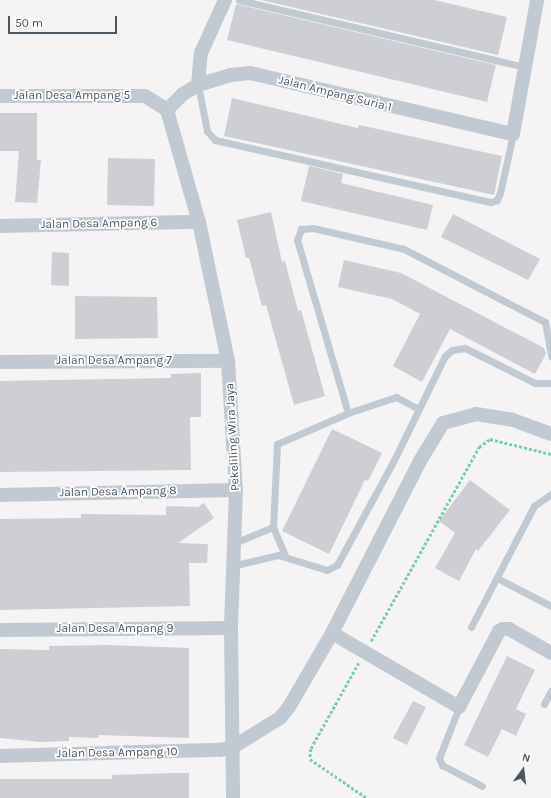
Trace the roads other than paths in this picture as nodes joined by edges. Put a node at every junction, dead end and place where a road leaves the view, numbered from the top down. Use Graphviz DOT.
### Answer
graph roads {
  1 [pos="225,0"];
  2 [pos="239,0"];
  3 [pos="537,0"];
  4 [pos="525,67"];
  5 [pos="198,85"];
  6 [pos="0,96"];
  7 [pos="167,110"];
  8 [pos="512,134"];
  9 [pos="199,222"];
  10 [pos="0,226"];
  11 [pos="551,356"];
  12 [pos="228,361"];
  13 [pos="0,362"];
  14 [pos="551,383"];
  15 [pos="417,408"];
  16 [pos="348,414"];
  17 [pos="551,434"];
  18 [pos="236,490"];
  19 [pos="0,494"];
  20 [pos="551,494"];
  21 [pos="273,527"];
  22 [pos="234,544"];
  23 [pos="285,555"];
  24 [pos="232,566"];
  25 [pos="497,578"];
  26 [pos="551,606"];
  27 [pos="471,627"];
  28 [pos="231,628"];
  29 [pos="0,630"];
  30 [pos="332,633"];
  31 [pos="551,653"];
  32 [pos="551,691"];
  33 [pos="544,704"];
  34 [pos="459,707"];
  35 [pos="233,747"];
  36 [pos="0,756"];
  37 [pos="482,786"];
  38 [pos="233,798"];
  1 -- 5 [label="street"];
  2 -- 4 [label="lane"];
  3 -- 4 [label="street"];
  4 -- 8 [label="street"];
  5 -- 7 [label="street, Jalan Ampang Suria 1"];
  5 -- 8 [label="street, Jalan Ampang Suria 1"];
  5 -- 8 [label="lane"];
  6 -- 7 [label="street, Jalan Desa Ampang 5"];
  7 -- 9 [label="street, Pekeliling Wira Jaya"];
  9 -- 10 [label="street, Jalan Desa Ampang 6"];
  9 -- 12 [label="street, Pekeliling Wira Jaya"];
  11 -- 16 [label="lane"];
  12 -- 13 [label="street, Jalan Desa Ampang 7"];
  12 -- 18 [label="street, Pekeliling Wira Jaya"];
  14 -- 15 [label="lane"];
  15 -- 16 [label="lane"];
  15 -- 23 [label="lane"];
  16 -- 21 [label="lane"];
  17 -- 30 [label="street"];
  18 -- 19 [label="street, Jalan Desa Ampang 8"];
  18 -- 22 [label="street, Pekeliling Wira Jaya"];
  20 -- 25 [label="lane"];
  21 -- 22 [label="lane"];
  21 -- 23 [label="lane"];
  22 -- 24 [label="street, Pekeliling Wira Jaya"];
  23 -- 24 [label="lane"];
  24 -- 28 [label="street, Pekeliling Wira Jaya"];
  25 -- 26 [label="lane"];
  25 -- 27 [label="lane"];
  28 -- 29 [label="street, Jalan Desa Ampang 9"];
  28 -- 35 [label="street, Pekeliling Wira Jaya"];
  30 -- 34 [label="street"];
  30 -- 35 [label="street"];
  31 -- 34 [label="street"];
  32 -- 33 [label="lane"];
  34 -- 37 [label="lane"];
  35 -- 36 [label="street, Jalan Desa Ampang 10"];
  35 -- 38 [label="street, Pekeliling Wira Jaya"];
}
